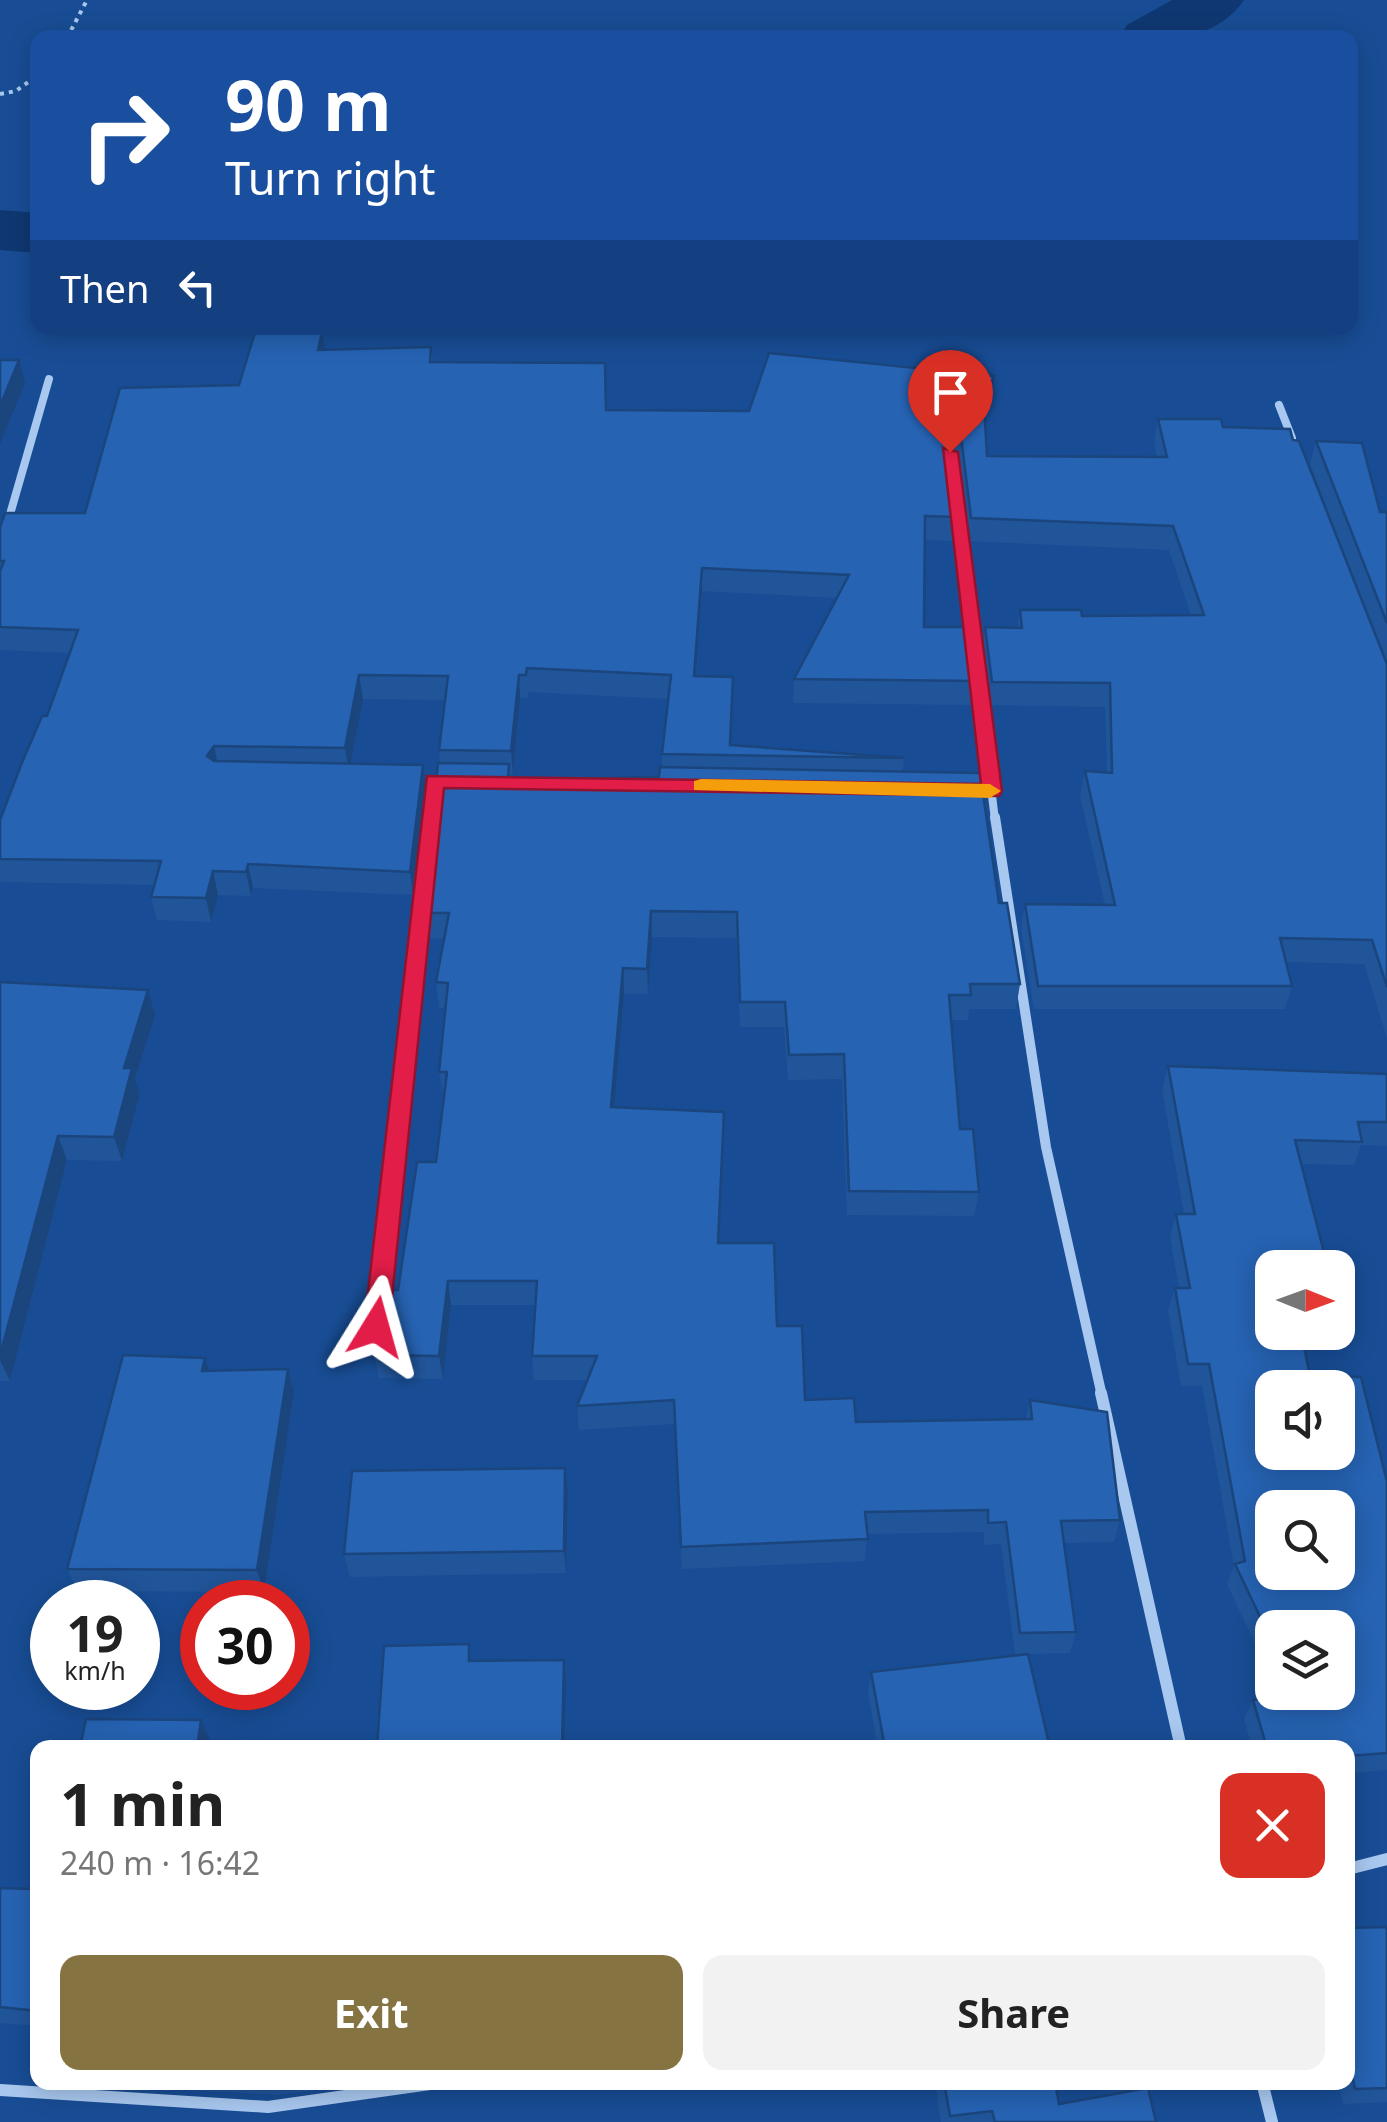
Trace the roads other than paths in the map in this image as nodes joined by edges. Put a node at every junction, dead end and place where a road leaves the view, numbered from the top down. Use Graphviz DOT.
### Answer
graph roads {
  1 [pos="49,379"];
  2 [pos="1279,404"];
  3 [pos="950,452"];
  4 [pos="1299,458"];
  5 [pos="0,549"];
  6 [pos="415,780"];
  7 [pos="434,781"];
  8 [pos="454,781"];
  9 [pos="972,790"];
  10 [pos="992,791"];
  11 [pos="376,1327"];
  12 [pos="1179,1740"];
  13 [pos="1387,1859"];
  14 [pos="1355,1866"];
  15 [pos="0,2090"];
  16 [pos="388,2090"];
  17 [pos="1264,2090"];
  18 [pos="1272,2122"];
  1 -- 5 [label="street"];
  2 -- 4 [label="street"];
  3 -- 10 [label="street"];
  6 -- 7 [label="street"];
  7 -- 8 [label="street"];
  7 -- 11 [label="street"];
  9 -- 10 [label="street"];
  10 -- 12 [label="street"];
  13 -- 14 [label="street"];
  15 -- 16 [label="street"];
  17 -- 18 [label="street"];
}
